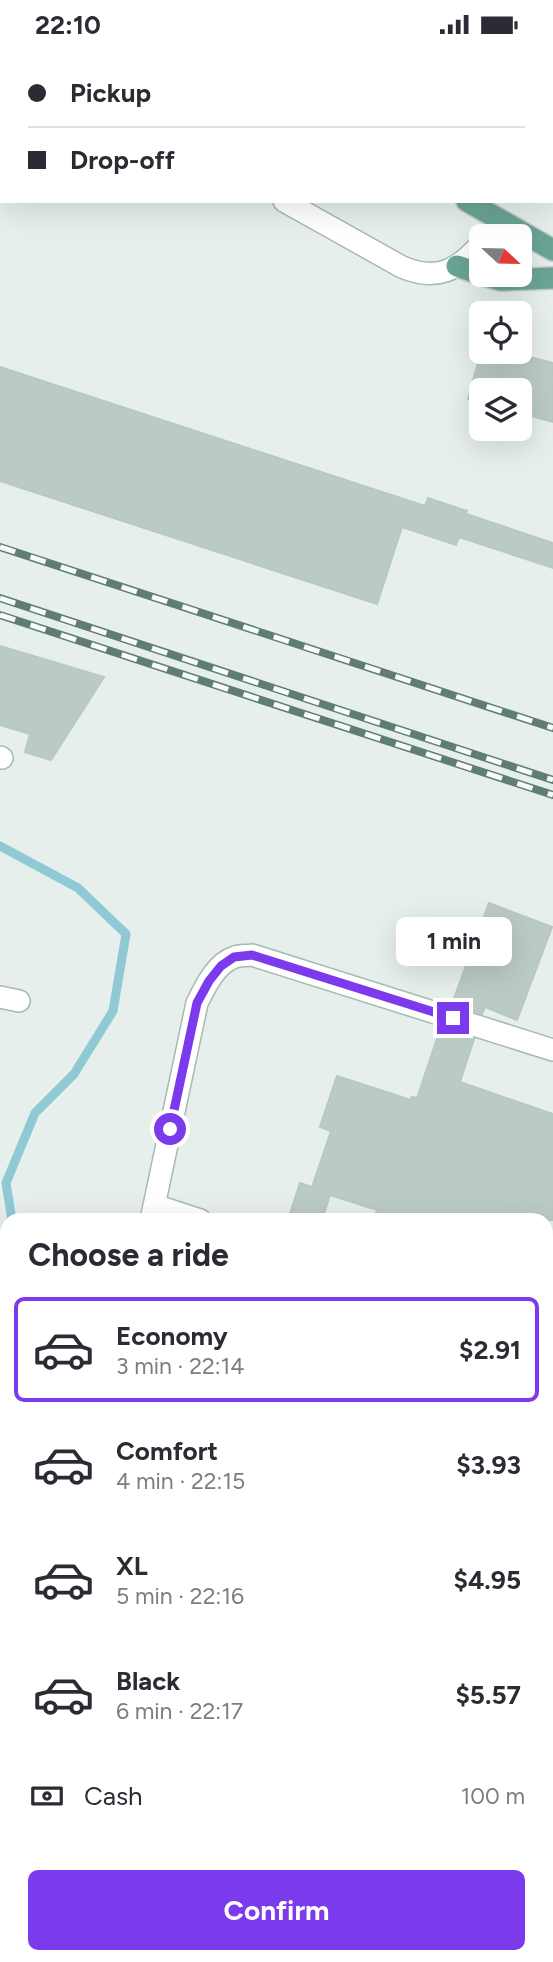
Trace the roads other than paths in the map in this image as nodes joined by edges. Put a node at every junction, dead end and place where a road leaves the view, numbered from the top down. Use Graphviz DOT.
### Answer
graph roads {
  1 [pos="288,203"];
  2 [pos="470,203"];
  3 [pos="497,219"];
  4 [pos="553,250"];
  5 [pos="469,257"];
  6 [pos="457,266"];
  7 [pos="469,270"];
  8 [pos="553,278"];
  9 [pos="532,279"];
  10 [pos="553,1050"];
  11 [pos="152,1212"];
  1 -- 6 [label="street"];
  2 -- 3 [label="main road"];
  3 -- 4 [label="main road"];
  5 -- 6 [label="street"];
  6 -- 7 [label="main road"];
  8 -- 9 [label="main road"];
  10 -- 11 [label="street"];
}
